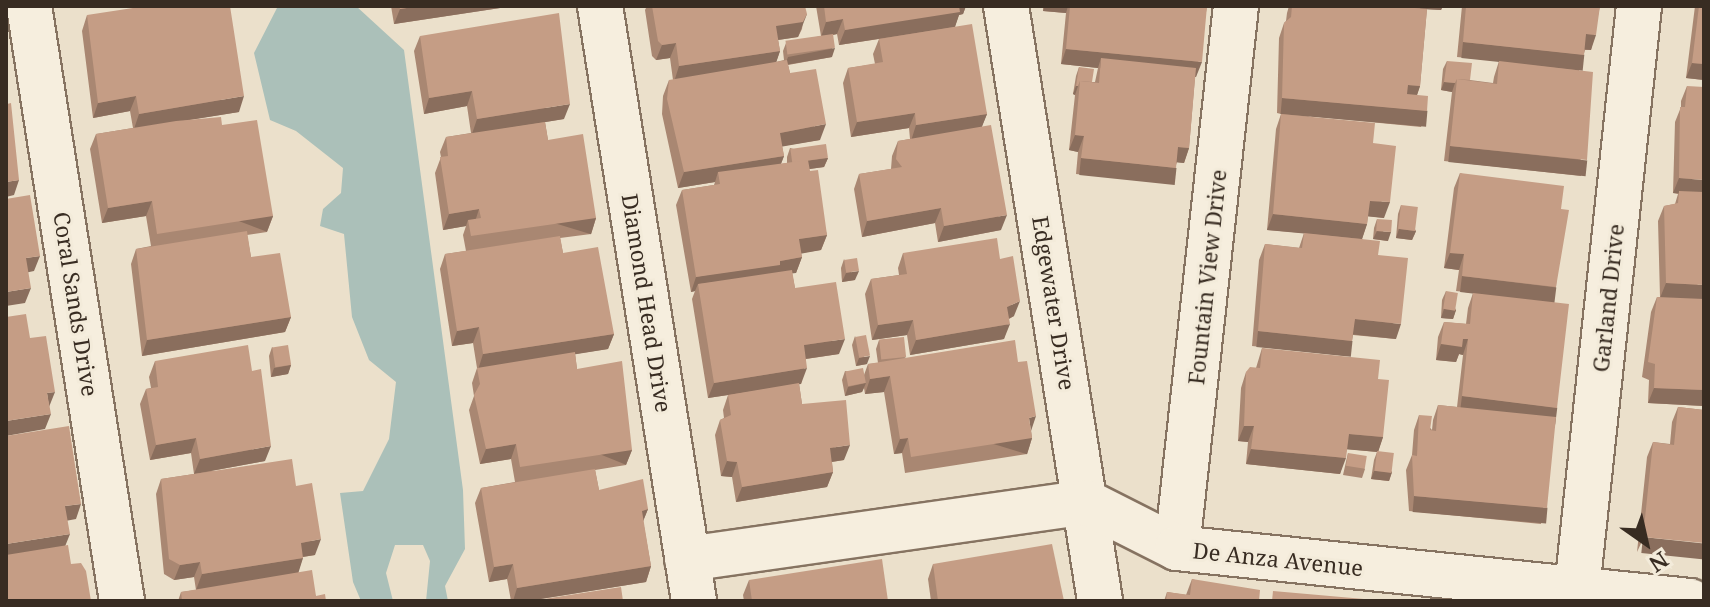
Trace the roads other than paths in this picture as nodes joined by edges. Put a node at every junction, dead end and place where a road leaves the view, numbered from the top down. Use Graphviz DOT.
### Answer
graph roads {
  1 [pos="29,6"];
  2 [pos="600,6"];
  3 [pos="1006,6"];
  4 [pos="1236,6"];
  5 [pos="1639,6"];
  6 [pos="1086,502"];
  7 [pos="1177,548"];
  8 [pos="687,559"];
  9 [pos="1577,589"];
  10 [pos="122,601"];
  11 [pos="694,601"];
  12 [pos="1100,601"];
  13 [pos="1690,601"];
  1 -- 10 [label="lane, Coral Sands Drive"];
  2 -- 8 [label="lane, Diamond Head Drive"];
  3 -- 6 [label="lane, Edgewater Drive"];
  4 -- 7 [label="lane, Fountain View Drive"];
  5 -- 9 [label="lane, Garland Drive"];
  6 -- 7 [label="lane, De Anza Avenue"];
  6 -- 8 [label="lane"];
  6 -- 12 [label="lane, Edgewater Drive"];
  7 -- 9 [label="lane, De Anza Avenue"];
  8 -- 11 [label="lane, Diamond Head Drive"];
  9 -- 13 [label="lane, De Anza Avenue"];
}
